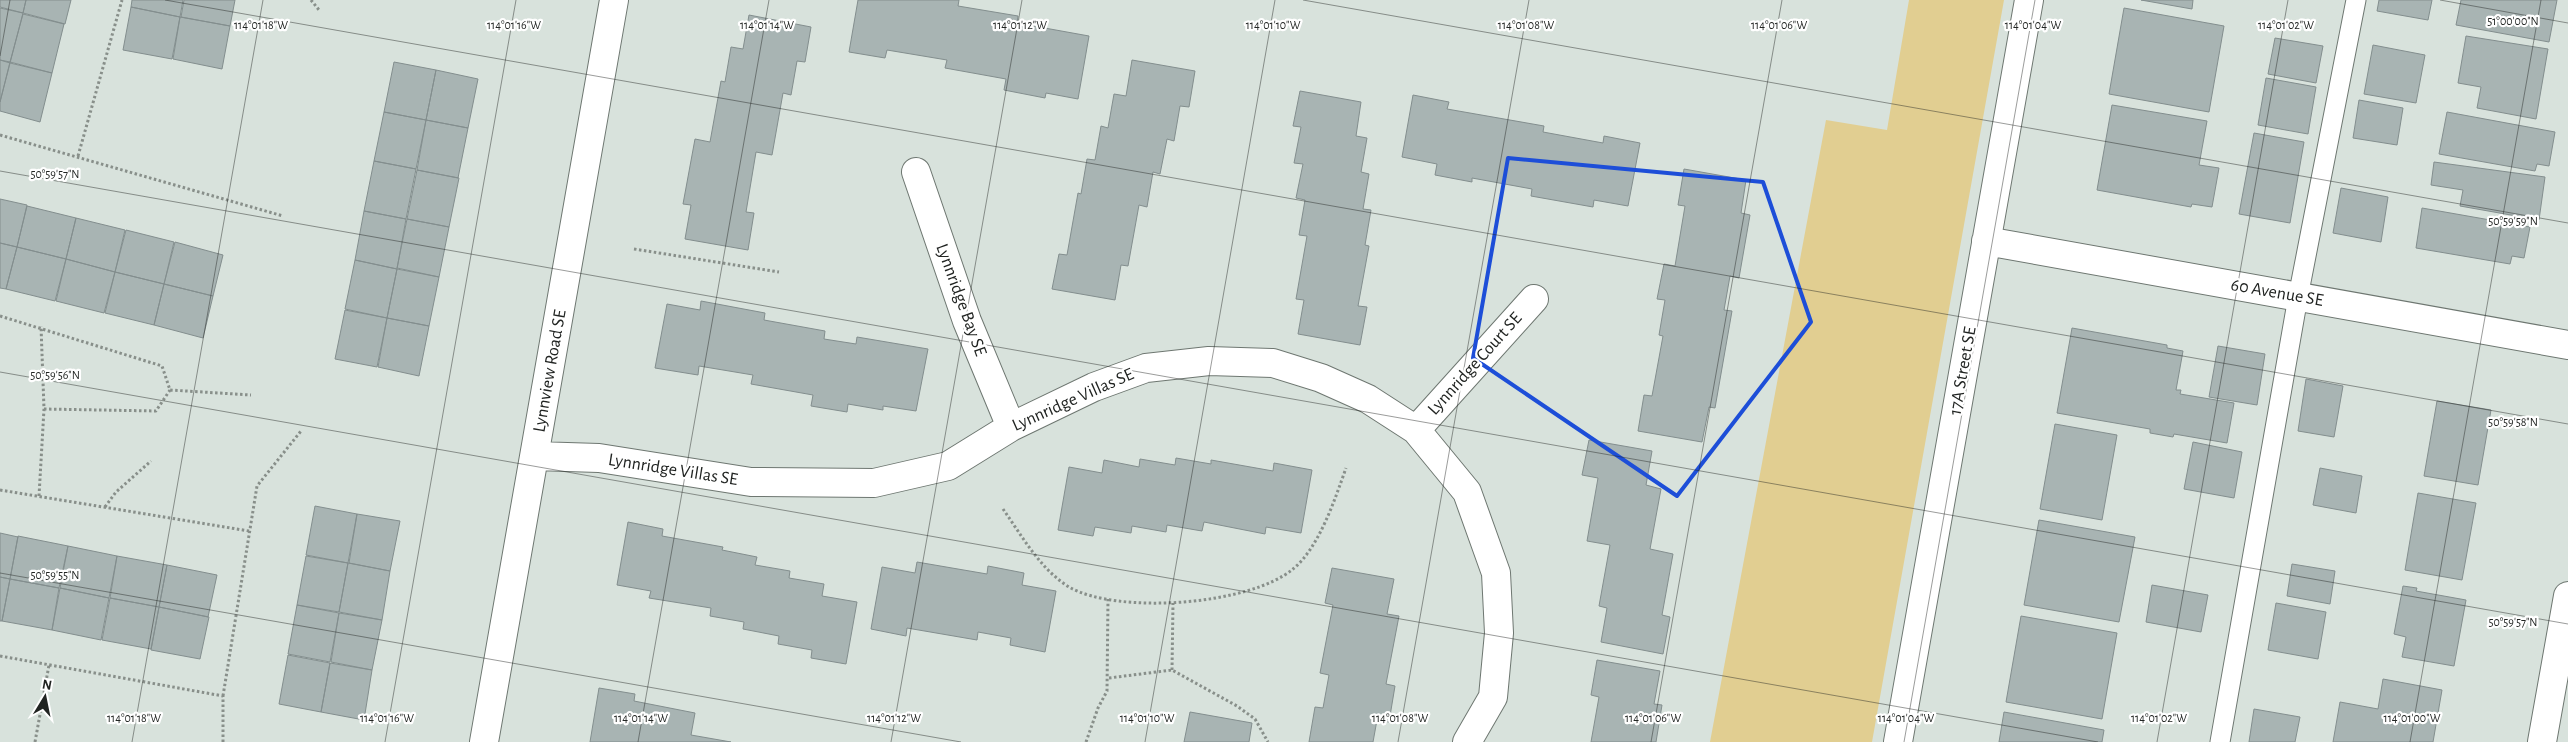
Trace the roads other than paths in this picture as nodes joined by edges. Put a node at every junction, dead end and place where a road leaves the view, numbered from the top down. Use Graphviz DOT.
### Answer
graph roads {
  1 [pos="614,0"];
  2 [pos="2028,0"];
  3 [pos="2356,0"];
  4 [pos="916,172"];
  5 [pos="1986,241"];
  6 [pos="2298,297"];
  7 [pos="1534,299"];
  8 [pos="2568,345"];
  9 [pos="1011,427"];
  10 [pos="1416,430"];
  11 [pos="535,456"];
  12 [pos="2568,596"];
  13 [pos="484,742"];
  14 [pos="1468,742"];
  15 [pos="1898,742"];
  16 [pos="2220,742"];
  17 [pos="2542,742"];
  1 -- 11 [label="street, Lynnview Road SE"];
  2 -- 5 [label="street, 17A Street SE"];
  3 -- 6 [label="lane"];
  4 -- 9 [label="street, Lynnridge Bay SE"];
  5 -- 6 [label="street, 60 Avenue SE"];
  5 -- 15 [label="street, 17A Street SE"];
  6 -- 8 [label="street, 60 Avenue SE"];
  6 -- 16 [label="lane"];
  7 -- 10 [label="street, Lynnridge Court SE"];
  9 -- 10 [label="street, Lynnridge Villas SE"];
  9 -- 11 [label="street, Lynnridge Villas SE"];
  10 -- 14 [label="street, Lynnridge Villas SE"];
  11 -- 13 [label="street, Lynnview Road SE"];
  12 -- 17 [label="street"];
}
